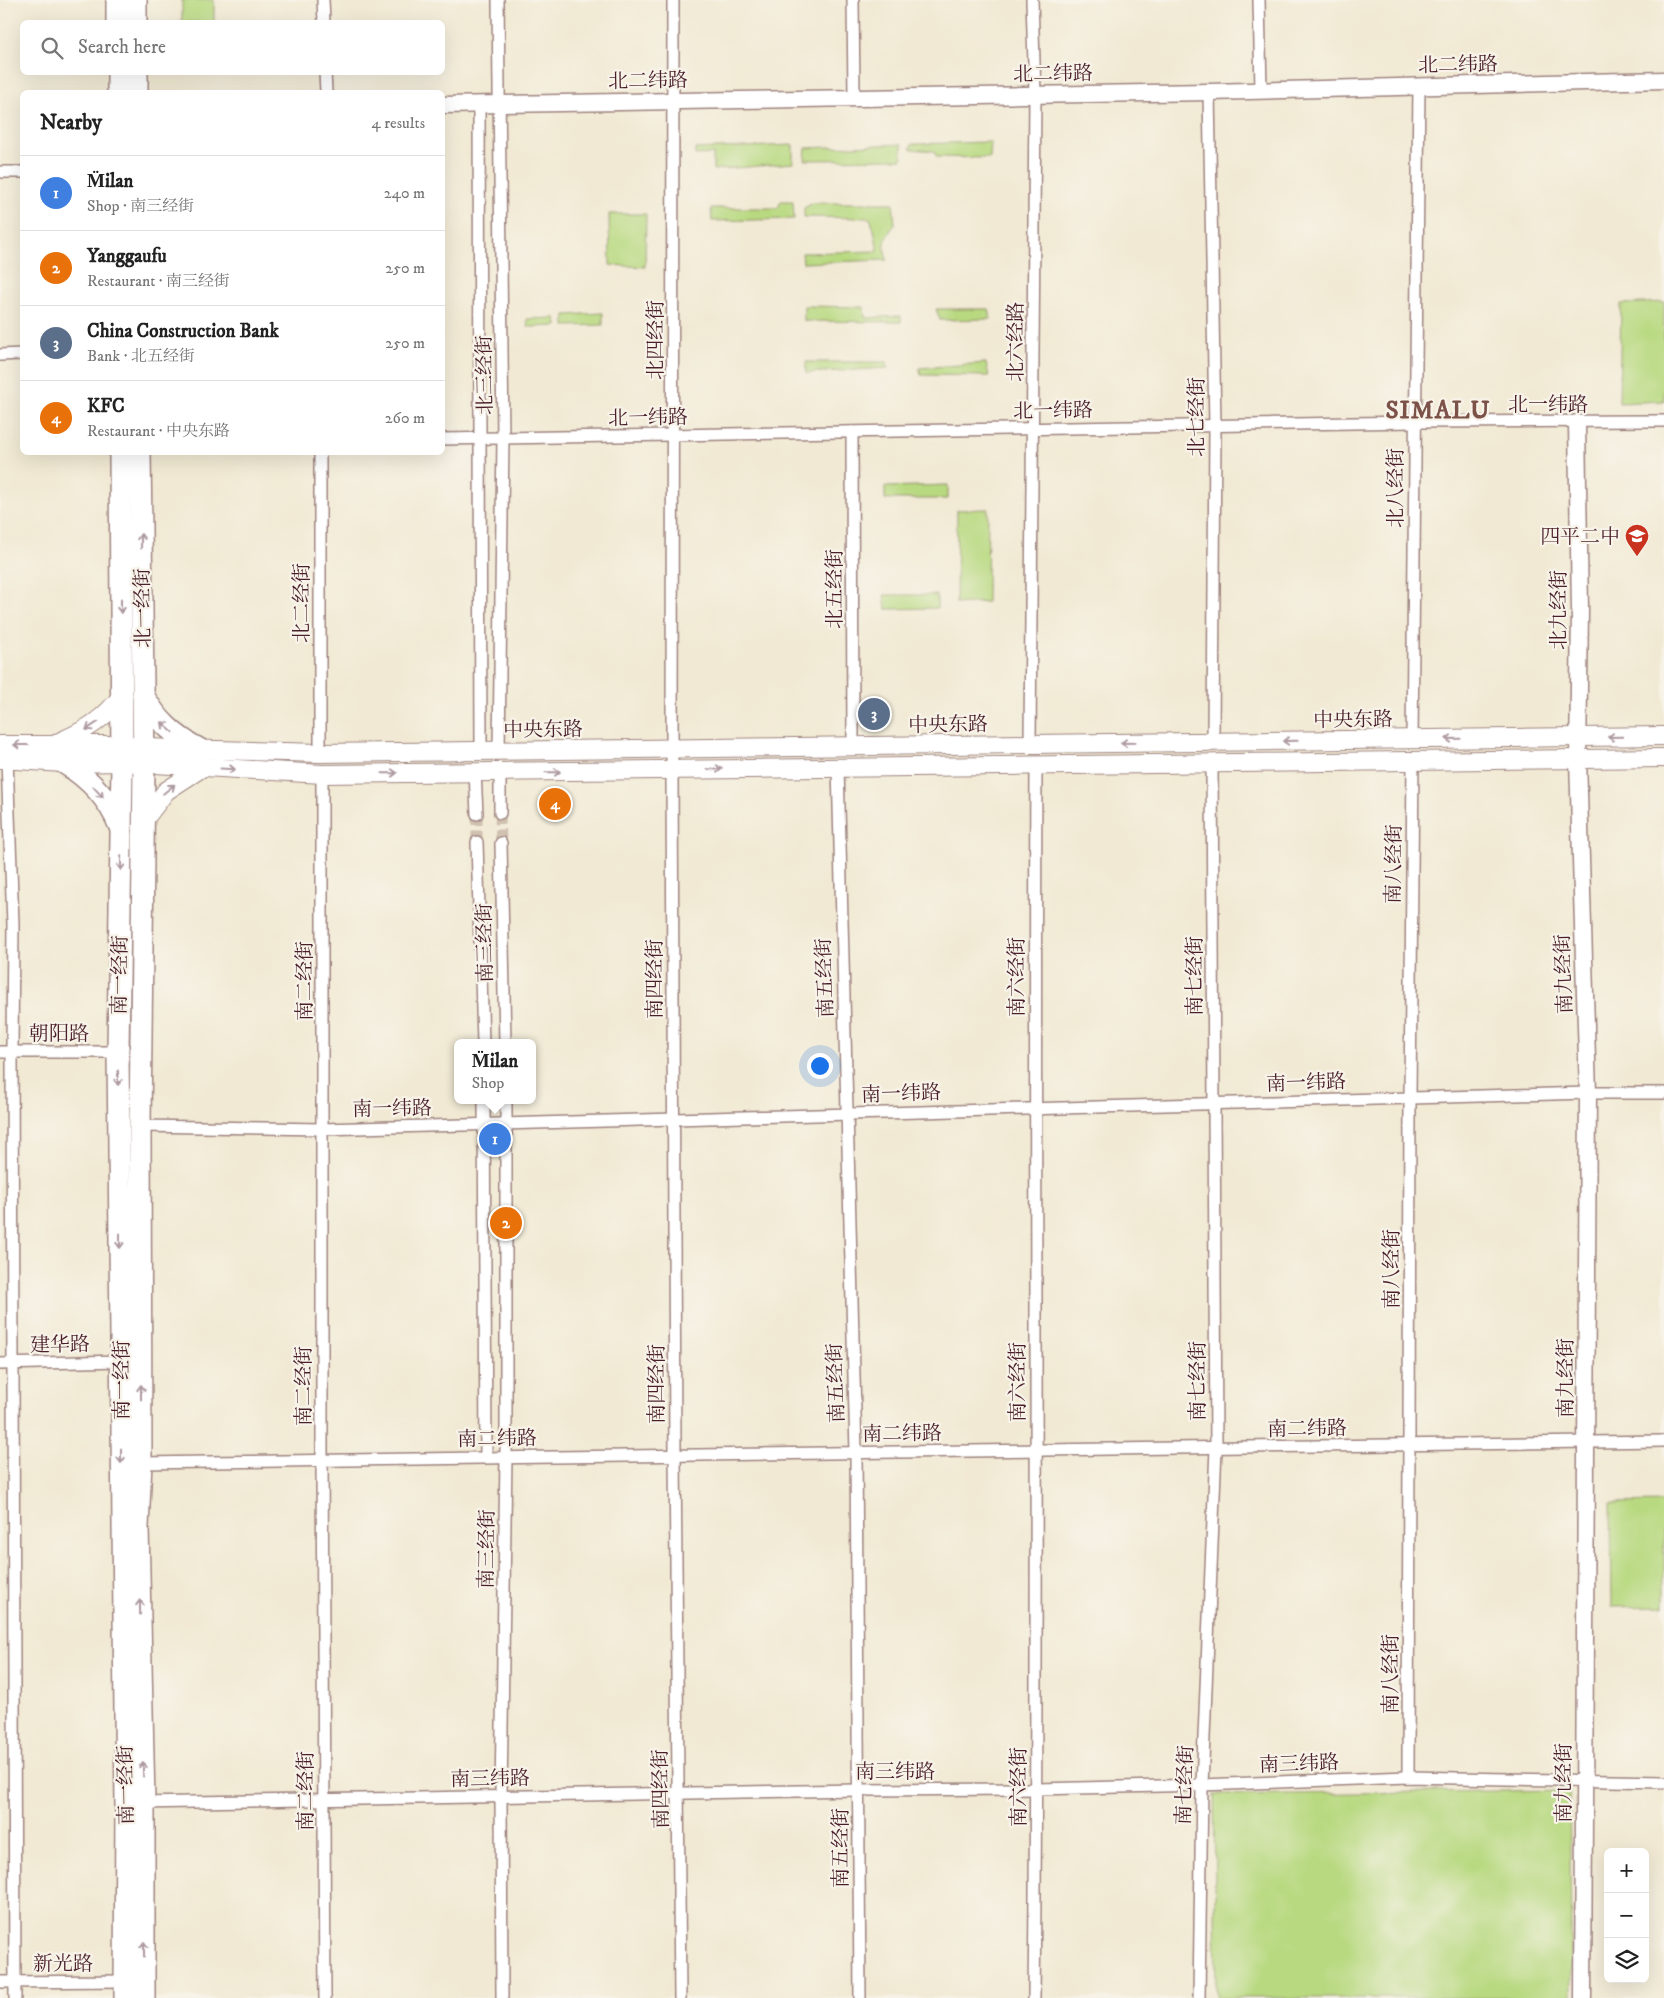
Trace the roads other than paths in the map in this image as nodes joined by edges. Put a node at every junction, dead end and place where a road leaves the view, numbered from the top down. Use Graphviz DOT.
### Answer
graph roads {
  1 [pos="117,0"];
  2 [pos="136,0"];
  3 [pos="323,0"];
  4 [pos="498,0"];
  5 [pos="673,0"];
  6 [pos="853,0"];
  7 [pos="1032,0"];
  8 [pos="1259,0"];
  9 [pos="117,20"];
  10 [pos="136,20"];
  11 [pos="324,20"];
  12 [pos="118,75"];
  13 [pos="137,75"];
  14 [pos="325,75"];
  15 [pos="1664,80"];
  16 [pos="1419,86"];
  17 [pos="118,90"];
  18 [pos="137,90"];
  19 [pos="326,90"];
  20 [pos="1261,90"];
  21 [pos="1209,92"];
  22 [pos="1035,94"];
  23 [pos="854,98"];
  24 [pos="674,101"];
  25 [pos="479,104"];
  26 [pos="500,104"];
  27 [pos="445,105"];
  28 [pos="0,172"];
  29 [pos="20,172"];
  30 [pos="0,354"];
  31 [pos="20,354"];
  32 [pos="1664,421"];
  33 [pos="1414,422"];
  34 [pos="1577,423"];
  35 [pos="1215,426"];
  36 [pos="1033,429"];
  37 [pos="852,432"];
  38 [pos="674,435"];
  39 [pos="503,438"];
  40 [pos="445,439"];
  41 [pos="480,439"];
  42 [pos="120,455"];
  43 [pos="140,455"];
  44 [pos="320,455"];
  45 [pos="122,695"];
  46 [pos="143,696"];
  47 [pos="1664,736"];
  48 [pos="1579,737"];
  49 [pos="1412,740"];
  50 [pos="1213,742"];
  51 [pos="1030,744"];
  52 [pos="853,746"];
  53 [pos="672,748"];
  54 [pos="481,751"];
  55 [pos="499,751"];
  56 [pos="320,753"];
  57 [pos="2,754"];
  58 [pos="58,754"];
  59 [pos="122,754"];
  60 [pos="144,756"];
  61 [pos="201,758"];
  62 [pos="1664,758"];
  63 [pos="1578,759"];
  64 [pos="1413,761"];
  65 [pos="1212,764"];
  66 [pos="1036,766"];
  67 [pos="838,768"];
  68 [pos="672,770"];
  69 [pos="476,772"];
  70 [pos="500,773"];
  71 [pos="322,774"];
  72 [pos="500,813"];
  73 [pos="477,814"];
  74 [pos="144,820"];
  75 [pos="121,831"];
  76 [pos="477,842"];
  77 [pos="501,843"];
  78 [pos="483,1039"];
  79 [pos="505,1039"];
  80 [pos="6,1052"];
  81 [pos="118,1052"];
  82 [pos="1588,1093"];
  83 [pos="1664,1093"];
  84 [pos="1410,1098"];
  85 [pos="1214,1103"];
  86 [pos="484,1104"];
  87 [pos="506,1104"];
  88 [pos="1034,1108"];
  89 [pos="847,1114"];
  90 [pos="674,1119"];
  91 [pos="506,1124"];
  92 [pos="485,1125"];
  93 [pos="140,1126"];
  94 [pos="322,1129"];
  95 [pos="121,1361"];
  96 [pos="0,1364"];
  97 [pos="14,1364"];
  98 [pos="1664,1441"];
  99 [pos="1586,1442"];
  100 [pos="1410,1445"];
  101 [pos="1216,1448"];
  102 [pos="1037,1450"];
  103 [pos="856,1452"];
  104 [pos="675,1455"];
  105 [pos="506,1456"];
  106 [pos="486,1457"];
  107 [pos="322,1459"];
  108 [pos="141,1463"];
  109 [pos="1408,1777"];
  110 [pos="1584,1782"];
  111 [pos="1664,1782"];
  112 [pos="1202,1785"];
  113 [pos="1036,1789"];
  114 [pos="859,1790"];
  115 [pos="679,1793"];
  116 [pos="501,1796"];
  117 [pos="324,1800"];
  118 [pos="135,1803"];
  119 [pos="0,1982"];
  120 [pos="15,1982"];
  121 [pos="125,1990"];
  122 [pos="15,1998"];
  123 [pos="144,1998"];
  124 [pos="325,1998"];
  125 [pos="502,1998"];
  126 [pos="680,1998"];
  127 [pos="860,1998"];
  128 [pos="1034,1998"];
  129 [pos="1199,1998"];
  130 [pos="1583,1998"];
  1 -- 9 [label="highway"];
  2 -- 10 [label="highway"];
  3 -- 11 [label="street"];
  4 -- 26 [label="street, 北三经街"];
  5 -- 24 [label="street, 北四经街"];
  6 -- 23 [label="street"];
  7 -- 22 [label="street, 北六经路"];
  8 -- 20 [label="street"];
  12 -- 17 [label="highway"];
  13 -- 18 [label="highway"];
  14 -- 19 [label="street"];
  15 -- 16 [label="street, 北二纬路"];
  16 -- 20 [label="street, 北二纬路"];
  16 -- 33 [label="street, 北八经街"];
  20 -- 21 [label="street, 北二纬路"];
  21 -- 22 [label="street, 北二纬路"];
  21 -- 35 [label="street, 北七经街"];
  22 -- 23 [label="street, 北二纬路"];
  22 -- 36 [label="street, 北六经路"];
  23 -- 24 [label="street, 北二纬路"];
  24 -- 26 [label="street, 北二纬路"];
  24 -- 38 [label="street, 北四经街"];
  25 -- 26 [label="street, 北二纬路"];
  25 -- 27 [label="street, 北二纬路"];
  25 -- 41 [label="street"];
  26 -- 39 [label="street, 北三经街"];
  28 -- 29 [label="street"];
  30 -- 31 [label="street"];
  32 -- 34 [label="street, 北一纬路"];
  33 -- 34 [label="street, 北一纬路"];
  33 -- 35 [label="street, 北一纬路"];
  33 -- 49 [label="street, 北八经街"];
  34 -- 48 [label="street, 北九经街"];
  35 -- 36 [label="street, 北一纬路"];
  35 -- 50 [label="street, 北七经街"];
  36 -- 37 [label="street, 北一纬路"];
  36 -- 51 [label="street, 北六经路"];
  37 -- 38 [label="street, 北一纬路"];
  37 -- 52 [label="street, 北五经街"];
  38 -- 39 [label="street, 北一纬路"];
  38 -- 53 [label="street, 北四经街"];
  39 -- 41 [label="street, 北一纬路"];
  39 -- 55 [label="street, 北三经街"];
  40 -- 41 [label="street, 北一纬路"];
  41 -- 54 [label="street"];
  42 -- 45 [label="highway, 北一经街, one-way"];
  46 -- 43 [label="highway, 北一经街, one-way"];
  44 -- 56 [label="street, 北二经街"];
  45 -- 58 [label="main road, one-way"];
  45 -- 59 [label="highway, 北一经街"];
  46 -- 60 [label="highway, 北一经街"];
  61 -- 46 [label="highway, one-way"];
  47 -- 48 [label="main road, 中央东路, one-way"];
  48 -- 49 [label="main road, 中央东路, one-way"];
  48 -- 63 [label="street, 北九经街"];
  49 -- 50 [label="main road, 中央东路, one-way"];
  50 -- 51 [label="main road, 中央东路, one-way"];
  51 -- 52 [label="main road, 中央东路"];
  52 -- 53 [label="main road, 中央东路"];
  53 -- 55 [label="main road, 中央东路"];
  53 -- 68 [label="street, 北四经街"];
  54 -- 55 [label="main road, 中央东路"];
  54 -- 56 [label="main road, 中央东路"];
  56 -- 61 [label="main road, 中央东路"];
  57 -- 58 [label="main road, 中央东路"];
  57 -- 80 [label="street"];
  58 -- 59 [label="main road, 中央东路"];
  58 -- 75 [label="highway, one-way"];
  59 -- 60 [label="main road, 中央东路"];
  59 -- 75 [label="highway, 南一经街"];
  60 -- 61 [label="main road, 中央东路"];
  60 -- 74 [label="highway, 南一经街"];
  61 -- 71 [label="main road, 中央东路, one-way"];
  74 -- 61 [label="main road, one-way"];
  62 -- 63 [label="main road, 中央东路"];
  63 -- 64 [label="main road, 中央东路"];
  63 -- 82 [label="street, 南九经街"];
  64 -- 65 [label="main road, 中央东路"];
  64 -- 84 [label="street, 南八经街"];
  65 -- 66 [label="main road, 中央东路"];
  65 -- 85 [label="street, 南七经街"];
  66 -- 67 [label="main road, 中央东路"];
  66 -- 88 [label="street, 南六经街"];
  68 -- 67 [label="main road, 中央东路, one-way"];
  67 -- 89 [label="street, 南五经街"];
  70 -- 68 [label="main road, 中央东路, one-way"];
  68 -- 90 [label="street, 南四经街"];
  69 -- 70 [label="main road, 中央东路"];
  71 -- 69 [label="main road, 中央东路, one-way"];
  69 -- 73 [label="street"];
  70 -- 72 [label="street"];
  71 -- 94 [label="street, 南二经街"];
  74 -- 93 [label="highway, 南一经街"];
  75 -- 81 [label="highway, 南一经街, one-way"];
  76 -- 78 [label="street"];
  77 -- 79 [label="street, 南三经街"];
  80 -- 81 [label="street, 朝阳路"];
  80 -- 97 [label="street"];
  81 -- 95 [label="highway, 南一经街, one-way"];
  82 -- 83 [label="street, 南一纬路"];
  82 -- 84 [label="street, 南一纬路"];
  82 -- 99 [label="street, 南九经街"];
  84 -- 85 [label="street, 南一纬路"];
  84 -- 100 [label="street, 南八经街"];
  85 -- 88 [label="street, 南一纬路"];
  85 -- 101 [label="street, 南七经街"];
  86 -- 92 [label="street"];
  87 -- 91 [label="street, 南三经街"];
  88 -- 89 [label="street, 南一纬路"];
  88 -- 102 [label="street, 南六经街"];
  89 -- 90 [label="street, 南一纬路"];
  89 -- 103 [label="street, 南五经街"];
  90 -- 91 [label="street, 南一纬路"];
  90 -- 104 [label="street, 南四经街"];
  91 -- 92 [label="street, 南一纬路"];
  91 -- 105 [label="street, 南三经街"];
  92 -- 94 [label="street, 南一纬路"];
  92 -- 106 [label="street"];
  93 -- 94 [label="street, 南一纬路"];
  108 -- 93 [label="highway, 南一经街, one-way"];
  94 -- 107 [label="street, 南二经街"];
  95 -- 97 [label="street, 建华路"];
  95 -- 118 [label="highway, 南一经街, one-way"];
  96 -- 97 [label="street, 建华路"];
  97 -- 120 [label="street"];
  98 -- 99 [label="street, 南二纬路"];
  99 -- 100 [label="street, 南二纬路"];
  99 -- 110 [label="street, 南九经街"];
  100 -- 101 [label="street, 南二纬路"];
  100 -- 109 [label="street, 南八经街"];
  101 -- 102 [label="street, 南二纬路"];
  101 -- 112 [label="street, 南七经街"];
  102 -- 103 [label="street, 南二纬路"];
  102 -- 113 [label="street, 南六经街"];
  103 -- 104 [label="street, 南二纬路"];
  103 -- 114 [label="street, 南五经街"];
  104 -- 105 [label="street, 南二纬路"];
  104 -- 115 [label="street, 南四经街"];
  105 -- 106 [label="street, 南二纬路"];
  105 -- 116 [label="street, 南三经街"];
  106 -- 107 [label="street, 南二纬路"];
  107 -- 108 [label="street, 南二纬路"];
  107 -- 117 [label="street, 南二经街"];
  118 -- 108 [label="highway, 南一经街, one-way"];
  109 -- 110 [label="street, 南三纬路"];
  109 -- 112 [label="street, 南三纬路"];
  110 -- 111 [label="street, 南三纬路"];
  110 -- 130 [label="street, 南九经街"];
  112 -- 113 [label="street, 南三纬路"];
  112 -- 129 [label="street, 南七经街"];
  113 -- 114 [label="street, 南三纬路"];
  113 -- 128 [label="street, 南六经街"];
  114 -- 115 [label="street, 南三纬路"];
  114 -- 127 [label="street, 南五经街"];
  115 -- 116 [label="street, 南三纬路"];
  115 -- 126 [label="street, 南四经街"];
  116 -- 117 [label="street, 南三纬路"];
  116 -- 125 [label="street, 南三经街"];
  117 -- 118 [label="street, 南三纬路"];
  117 -- 124 [label="street, 南二经街"];
  118 -- 121 [label="highway, 南一经街"];
  123 -- 118 [label="highway, 南一经街, one-way"];
  119 -- 120 [label="street, 新光路"];
  120 -- 121 [label="street, 新光路"];
  120 -- 122 [label="street"];
}
